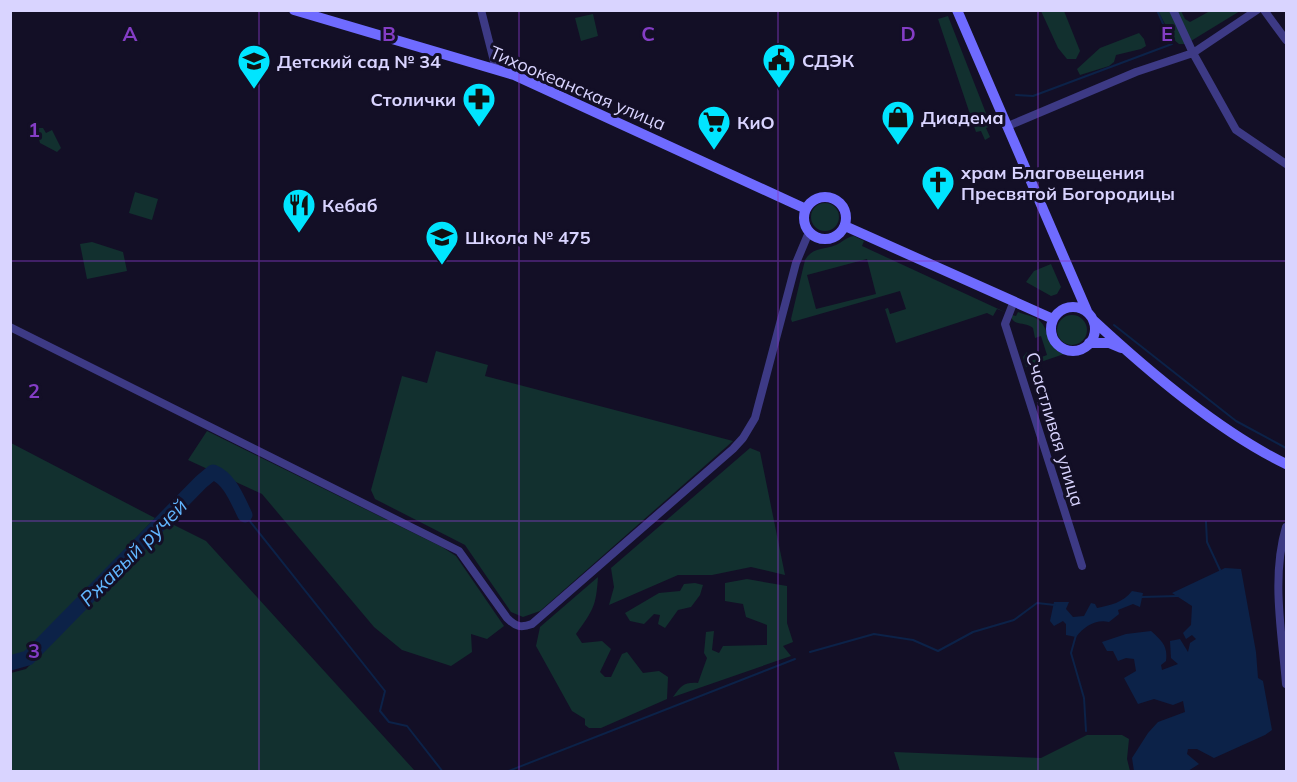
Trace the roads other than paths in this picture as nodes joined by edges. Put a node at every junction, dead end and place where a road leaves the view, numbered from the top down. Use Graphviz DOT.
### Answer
graph roads {
  1 [pos="294,10"];
  2 [pos="481,10"];
  3 [pos="957,10"];
  4 [pos="1173,10"];
  5 [pos="1257,10"];
  6 [pos="1264,10"];
  7 [pos="1287,40"];
  8 [pos="1193,53"];
  9 [pos="496,69"];
  10 [pos="1008,126"];
  11 [pos="1287,164"];
  12 [pos="806,209"];
  13 [pos="845,226"];
  14 [pos="809,232"];
  15 [pos="1075,282"];
  16 [pos="1014,302"];
  17 [pos="1064,309"];
  18 [pos="1090,316"];
  19 [pos="1053,319"];
  20 [pos="10,327"];
  21 [pos="1089,343"];
  22 [pos="1126,350"];
  23 [pos="1287,464"];
  24 [pos="1287,526"];
  25 [pos="1082,566"];
  26 [pos="1287,684"];
  1 -- 9 [label="street, Тихоокеанская улица"];
  2 -- 9 [label="street"];
  3 -- 10 [label="street"];
  4 -- 8 [label="street"];
  5 -- 8 [label="street"];
  6 -- 7 [label="street"];
  8 -- 10 [label="street"];
  8 -- 11 [label="street"];
  9 -- 12 [label="street, Тихоокеанская улица"];
  10 -- 15 [label="street"];
  12 -- 13 [label="street"];
  12 -- 14 [label="street"];
  13 -- 14 [label="street"];
  13 -- 16 [label="street"];
  14 -- 20 [label="street"];
  15 -- 17 [label="street"];
  15 -- 18 [label="street"];
  16 -- 19 [label="street"];
  16 -- 25 [label="street, Счастливая улица"];
  17 -- 18 [label="street"];
  17 -- 19 [label="street"];
  18 -- 21 [label="street"];
  18 -- 22 [label="street"];
  19 -- 21 [label="street"];
  21 -- 22 [label="street"];
  22 -- 23 [label="street"];
  24 -- 26 [label="street"];
}
